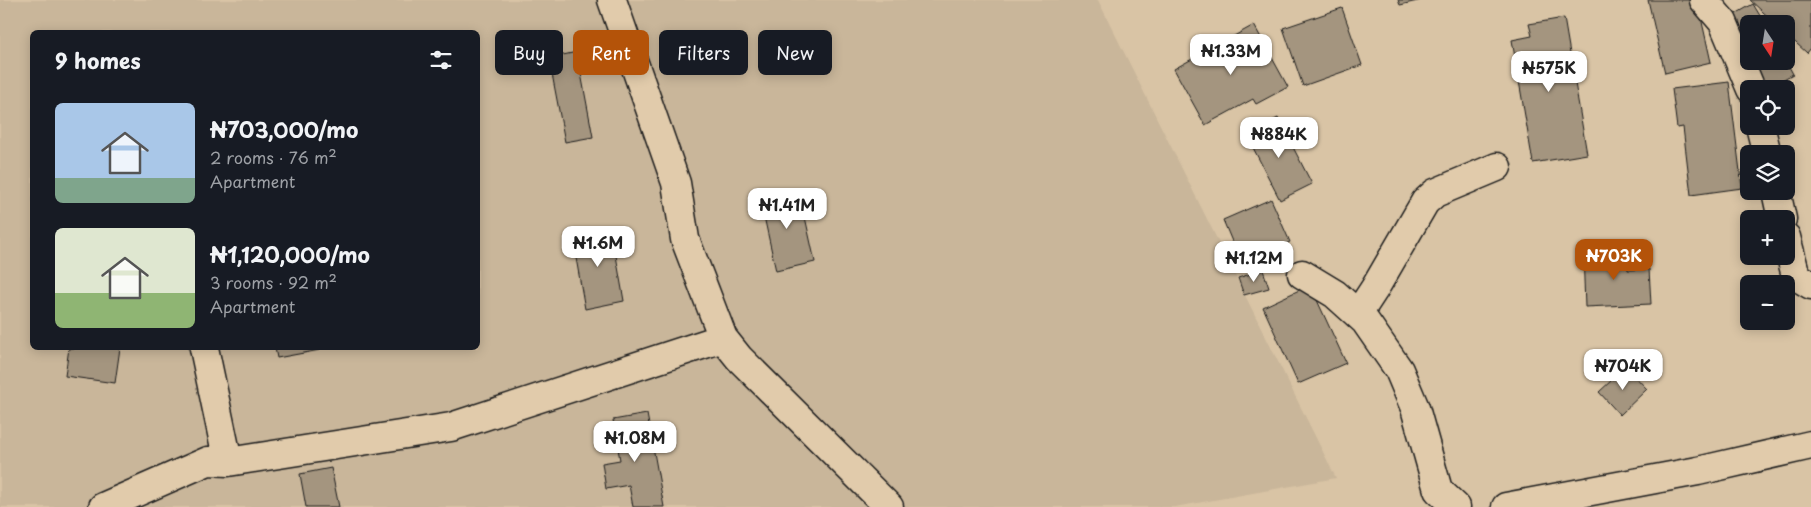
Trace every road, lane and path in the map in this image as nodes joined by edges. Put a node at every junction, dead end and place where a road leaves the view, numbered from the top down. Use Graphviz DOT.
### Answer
graph roads {
  1 [pos="612,0"];
  2 [pos="1704,0"];
  3 [pos="1747,80"];
  4 [pos="1497,167"];
  5 [pos="1793,265"];
  6 [pos="1302,274"];
  7 [pos="1811,285"];
  8 [pos="1358,314"];
  9 [pos="723,338"];
  10 [pos="204,350"];
  11 [pos="1811,445"];
  12 [pos="228,462"];
  13 [pos="104,507"];
  14 [pos="889,507"];
  15 [pos="1456,507"];
  16 [pos="1506,507"];
  1 -- 9 [label="street"];
  2 -- 3 [label="street"];
  4 -- 8 [label="street"];
  5 -- 7 [label="street"];
  6 -- 8 [label="street"];
  8 -- 15 [label="street"];
  9 -- 12 [label="street"];
  9 -- 14 [label="street"];
  10 -- 12 [label="street"];
  11 -- 16 [label="street"];
  12 -- 13 [label="street"];
}
